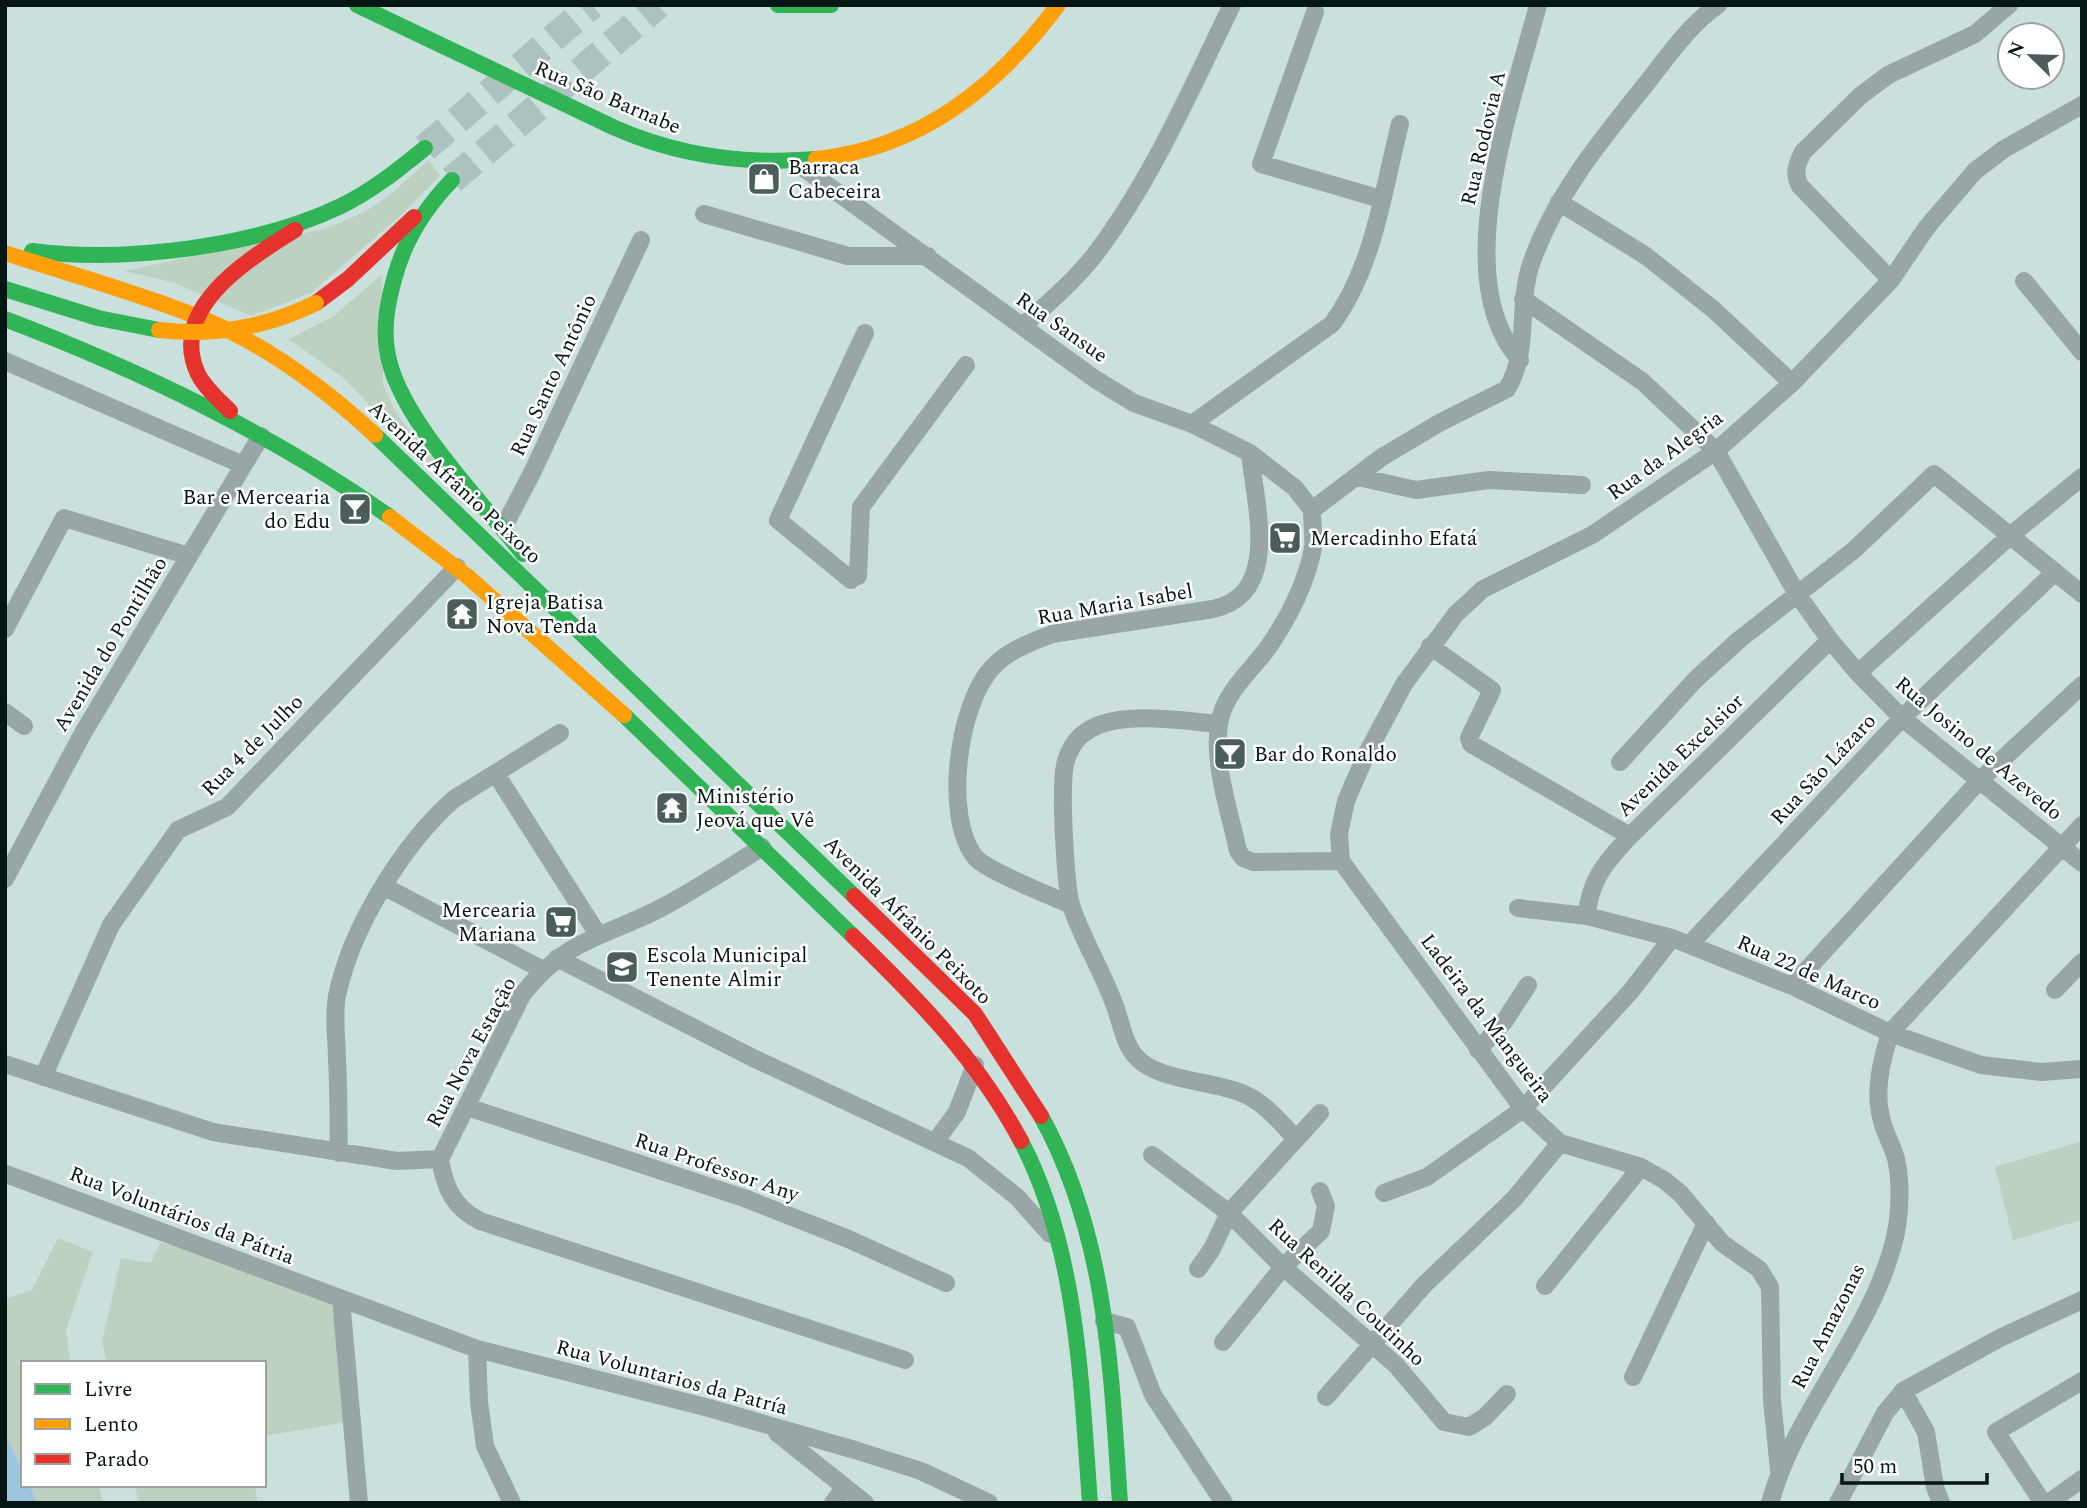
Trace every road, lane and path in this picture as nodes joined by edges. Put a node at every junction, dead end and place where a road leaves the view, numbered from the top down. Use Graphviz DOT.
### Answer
graph roads {
  1 [pos="357,5"];
  2 [pos="778,5"];
  3 [pos="831,5"];
  4 [pos="1058,5"];
  5 [pos="1232,5"];
  6 [pos="1538,5"];
  7 [pos="1718,5"];
  8 [pos="2009,5"];
  9 [pos="1315,12"];
  10 [pos="2079,101"];
  11 [pos="1400,124"];
  12 [pos="425,148"];
  13 [pos="794,161"];
  14 [pos="452,180"];
  15 [pos="1381,199"];
  16 [pos="431,201"];
  17 [pos="1559,202"];
  18 [pos="324,212"];
  19 [pos="704,214"];
  20 [pos="641,240"];
  21 [pos="5,247"];
  22 [pos="5,253"];
  23 [pos="928,257"];
  24 [pos="1891,280"];
  25 [pos="2024,281"];
  26 [pos="5,289"];
  27 [pos="1523,299"];
  28 [pos="199,317"];
  29 [pos="5,319"];
  30 [pos="1024,325"];
  31 [pos="864,333"];
  32 [pos="2082,352"];
  33 [pos="1520,360"];
  34 [pos="5,361"];
  35 [pos="966,365"];
  36 [pos="1792,383"];
  37 [pos="243,424"];
  38 [pos="1192,424"];
  39 [pos="261,436"];
  40 [pos="1716,451"];
  41 [pos="1250,453"];
  42 [pos="243,466"];
  43 [pos="1358,477"];
  44 [pos="2082,477"];
  45 [pos="1582,485"];
  46 [pos="1312,510"];
  47 [pos="503,528"];
  48 [pos="2011,534"];
  49 [pos="189,556"];
  50 [pos="457,567"];
  51 [pos="2055,572"];
  52 [pos="2082,593"];
  53 [pos="1797,594"];
  54 [pos="5,629"];
  55 [pos="1830,640"];
  56 [pos="590,642"];
  57 [pos="1430,646"];
  58 [pos="1858,673"];
  59 [pos="2082,685"];
  60 [pos="5,712"];
  61 [pos="1902,718"];
  62 [pos="1219,724"];
  63 [pos="24,726"];
  64 [pos="560,733"];
  65 [pos="1620,762"];
  66 [pos="496,774"];
  67 [pos="1979,781"];
  68 [pos="2082,825"];
  69 [pos="1630,836"];
  70 [pos="2060,846"];
  71 [pos="762,847"];
  72 [pos="1341,861"];
  73 [pos="2082,863"];
  74 [pos="5,879"];
  75 [pos="385,887"];
  76 [pos="1071,905"];
  77 [pos="1518,908"];
  78 [pos="1587,916"];
  79 [pos="597,933"];
  80 [pos="1672,938"];
  81 [pos="1690,944"];
  82 [pos="557,958"];
  83 [pos="2082,962"];
  84 [pos="543,970"];
  85 [pos="1528,985"];
  86 [pos="1792,986"];
  87 [pos="2055,990"];
  88 [pos="1890,1033"];
  89 [pos="1478,1050"];
  90 [pos="5,1064"];
  91 [pos="975,1065"];
  92 [pos="2082,1069"];
  93 [pos="43,1077"];
  94 [pos="467,1107"];
  95 [pos="1523,1109"];
  96 [pos="1320,1113"];
  97 [pos="1296,1139"];
  98 [pos="934,1142"];
  99 [pos="1560,1143"];
  100 [pos="339,1153"];
  101 [pos="1152,1155"];
  102 [pos="440,1159"];
  103 [pos="1641,1167"];
  104 [pos="6,1174"];
  105 [pos="1320,1191"];
  106 [pos="1384,1193"];
  107 [pos="1229,1213"];
  108 [pos="1706,1223"];
  109 [pos="1057,1242"];
  110 [pos="1283,1267"];
  111 [pos="1198,1269"];
  112 [pos="946,1283"];
  113 [pos="1545,1286"];
  114 [pos="341,1299"];
  115 [pos="2082,1300"];
  116 [pos="1104,1321"];
  117 [pos="1223,1342"];
  118 [pos="1374,1346"];
  119 [pos="477,1349"];
  120 [pos="905,1360"];
  121 [pos="1633,1377"];
  122 [pos="2082,1381"];
  123 [pos="1903,1391"];
  124 [pos="1507,1394"];
  125 [pos="1326,1397"];
  126 [pos="766,1425"];
  127 [pos="1779,1469"];
  128 [pos="2082,1479"];
  129 [pos="845,1487"];
  130 [pos="359,1503"];
  131 [pos="512,1503"];
  132 [pos="833,1503"];
  133 [pos="865,1503"];
  134 [pos="989,1503"];
  135 [pos="1090,1503"];
  136 [pos="1120,1503"];
  137 [pos="1224,1503"];
  138 [pos="1770,1503"];
  139 [pos="1838,1503"];
  140 [pos="1941,1503"];
  141 [pos="2043,1503"];
  142 [pos="2048,1503"];
  1 -- 13 [label="main road, Rua São Barnabe"];
  2 -- 3 [label="main road"];
  4 -- 13 [label="main road, Rua São Barnabe"];
  5 -- 30 [label="street"];
  6 -- 33 [label="street, Rua Rodovia A"];
  7 -- 17 [label="street"];
  8 -- 24 [label="street"];
  9 -- 15 [label="street"];
  10 -- 24 [label="street, Rua da Alegria"];
  11 -- 15 [label="street"];
  12 -- 18 [label="main road"];
  13 -- 23 [label="street, Rua Sansue"];
  14 -- 16 [label="main road"];
  15 -- 38 [label="street"];
  16 -- 26 [label="main road, bridge"];
  16 -- 47 [label="main road"];
  17 -- 27 [label="street"];
  17 -- 36 [label="street"];
  18 -- 21 [label="main road"];
  18 -- 28 [label="main road"];
  19 -- 23 [label="street"];
  20 -- 47 [label="street, Rua Santo Antônio"];
  22 -- 28 [label="main road, Avenida Afrânio Peixoto"];
  23 -- 30 [label="street, Rua Sansue"];
  24 -- 36 [label="street, Rua da Alegria"];
  25 -- 32 [label="street"];
  27 -- 33 [label="street"];
  27 -- 40 [label="street, Rua Josino de Azevedo"];
  28 -- 37 [label="main road"];
  28 -- 56 [label="main road, Avenida Afrânio Peixoto"];
  29 -- 37 [label="main road"];
  30 -- 38 [label="street, Rua Sansue"];
  31 -- 35 [label="street"];
  33 -- 43 [label="street"];
  34 -- 42 [label="street"];
  36 -- 40 [label="street, Rua da Alegria"];
  37 -- 39 [label="main road"];
  38 -- 41 [label="street, Rua Sansue"];
  39 -- 42 [label="street, Avenida do Pontilhão"];
  39 -- 50 [label="main road"];
  40 -- 53 [label="street, Rua Josino de Azevedo"];
  40 -- 57 [label="street, Rua da Alegria"];
  41 -- 46 [label="street, Rua Sansue"];
  41 -- 76 [label="street, Rua Maria Isabel"];
  42 -- 49 [label="street, Avenida do Pontilhão"];
  43 -- 45 [label="street"];
  43 -- 46 [label="street"];
  44 -- 48 [label="street"];
  46 -- 62 [label="street"];
  47 -- 56 [label="main road"];
  48 -- 51 [label="street"];
  48 -- 53 [label="street"];
  48 -- 58 [label="street"];
  49 -- 54 [label="street"];
  49 -- 74 [label="street, Avenida do Pontilhão"];
  50 -- 71 [label="main road"];
  50 -- 93 [label="street, Rua 4 de Julho"];
  51 -- 52 [label="street"];
  51 -- 61 [label="street, Rua São Lázaro"];
  53 -- 55 [label="street, Rua Josino de Azevedo"];
  53 -- 65 [label="street"];
  55 -- 58 [label="street, Rua Josino de Azevedo"];
  55 -- 69 [label="street, Avenida Excelsior"];
  56 -- 116 [label="main road, Avenida Afrânio Peixoto"];
  57 -- 69 [label="street"];
  57 -- 72 [label="street, Rua da Alegria"];
  58 -- 61 [label="street, Rua Josino de Azevedo"];
  59 -- 67 [label="street"];
  60 -- 63 [label="street"];
  61 -- 67 [label="street, Rua Josino de Azevedo"];
  61 -- 81 [label="street, Rua São Lázaro"];
  62 -- 72 [label="street"];
  62 -- 76 [label="street"];
  64 -- 66 [label="street"];
  66 -- 75 [label="street"];
  66 -- 79 [label="street"];
  67 -- 70 [label="street, Rua Josino de Azevedo"];
  67 -- 86 [label="street"];
  68 -- 70 [label="street"];
  69 -- 78 [label="street, Avenida Excelsior"];
  70 -- 73 [label="street, Rua Josino de Azevedo"];
  70 -- 88 [label="street"];
  71 -- 79 [label="street, Rua Nova Estação"];
  71 -- 91 [label="main road"];
  72 -- 89 [label="street, Ladeira da Mangueira"];
  75 -- 84 [label="street"];
  75 -- 100 [label="street"];
  76 -- 97 [label="street"];
  77 -- 78 [label="street, Rua 22 de Marco"];
  78 -- 80 [label="street, Rua 22 de Marco"];
  79 -- 82 [label="street, Rua Nova Estação"];
  80 -- 81 [label="street, Rua 22 de Marco"];
  80 -- 95 [label="street"];
  81 -- 86 [label="street, Rua 22 de Marco"];
  82 -- 84 [label="street, Rua Nova Estação"];
  82 -- 98 [label="street"];
  83 -- 87 [label="street"];
  84 -- 94 [label="street, Rua Nova Estação"];
  85 -- 89 [label="street"];
  86 -- 88 [label="street, Rua 22 de Marco"];
  88 -- 92 [label="street, Rua 22 de Marco"];
  88 -- 127 [label="street, Rua Amazonas"];
  89 -- 95 [label="street, Ladeira da Mangueira"];
  90 -- 93 [label="street"];
  91 -- 98 [label="street"];
  91 -- 109 [label="main road"];
  93 -- 100 [label="street"];
  94 -- 102 [label="street, Rua Nova Estação"];
  94 -- 112 [label="street, Rua Professor Any"];
  95 -- 99 [label="street, Ladeira da Mangueira"];
  95 -- 106 [label="street"];
  96 -- 97 [label="street"];
  97 -- 107 [label="street"];
  98 -- 109 [label="street"];
  99 -- 103 [label="street, Ladeira da Mangueira"];
  99 -- 118 [label="street"];
  100 -- 102 [label="street"];
  101 -- 107 [label="street, Rua Renilda Coutinho"];
  102 -- 120 [label="street, Rua Nova Estação"];
  103 -- 108 [label="street, Ladeira da Mangueira"];
  103 -- 113 [label="street"];
  104 -- 114 [label="street, Rua Voluntários da Pátria"];
  105 -- 110 [label="street"];
  107 -- 110 [label="street, Rua Renilda Coutinho"];
  107 -- 111 [label="street"];
  108 -- 121 [label="street"];
  108 -- 127 [label="street, Ladeira da Mangueira"];
  109 -- 135 [label="main road"];
  110 -- 117 [label="street"];
  110 -- 118 [label="street, Rua Renilda Coutinho"];
  114 -- 119 [label="street, Rua Voluntarios da Patría"];
  114 -- 130 [label="street"];
  115 -- 123 [label="street"];
  116 -- 136 [label="main road, Avenida Afrânio Peixoto"];
  116 -- 137 [label="street"];
  118 -- 124 [label="street, Rua Renilda Coutinho"];
  118 -- 125 [label="street"];
  119 -- 126 [label="street, Rua Voluntarios da Patría"];
  119 -- 131 [label="street"];
  122 -- 141 [label="street"];
  123 -- 139 [label="street"];
  123 -- 140 [label="street"];
  126 -- 129 [label="street"];
  126 -- 134 [label="street, Rua Voluntarios da Patría"];
  127 -- 138 [label="street"];
  128 -- 142 [label="street"];
  129 -- 132 [label="street"];
  129 -- 133 [label="street"];
}
